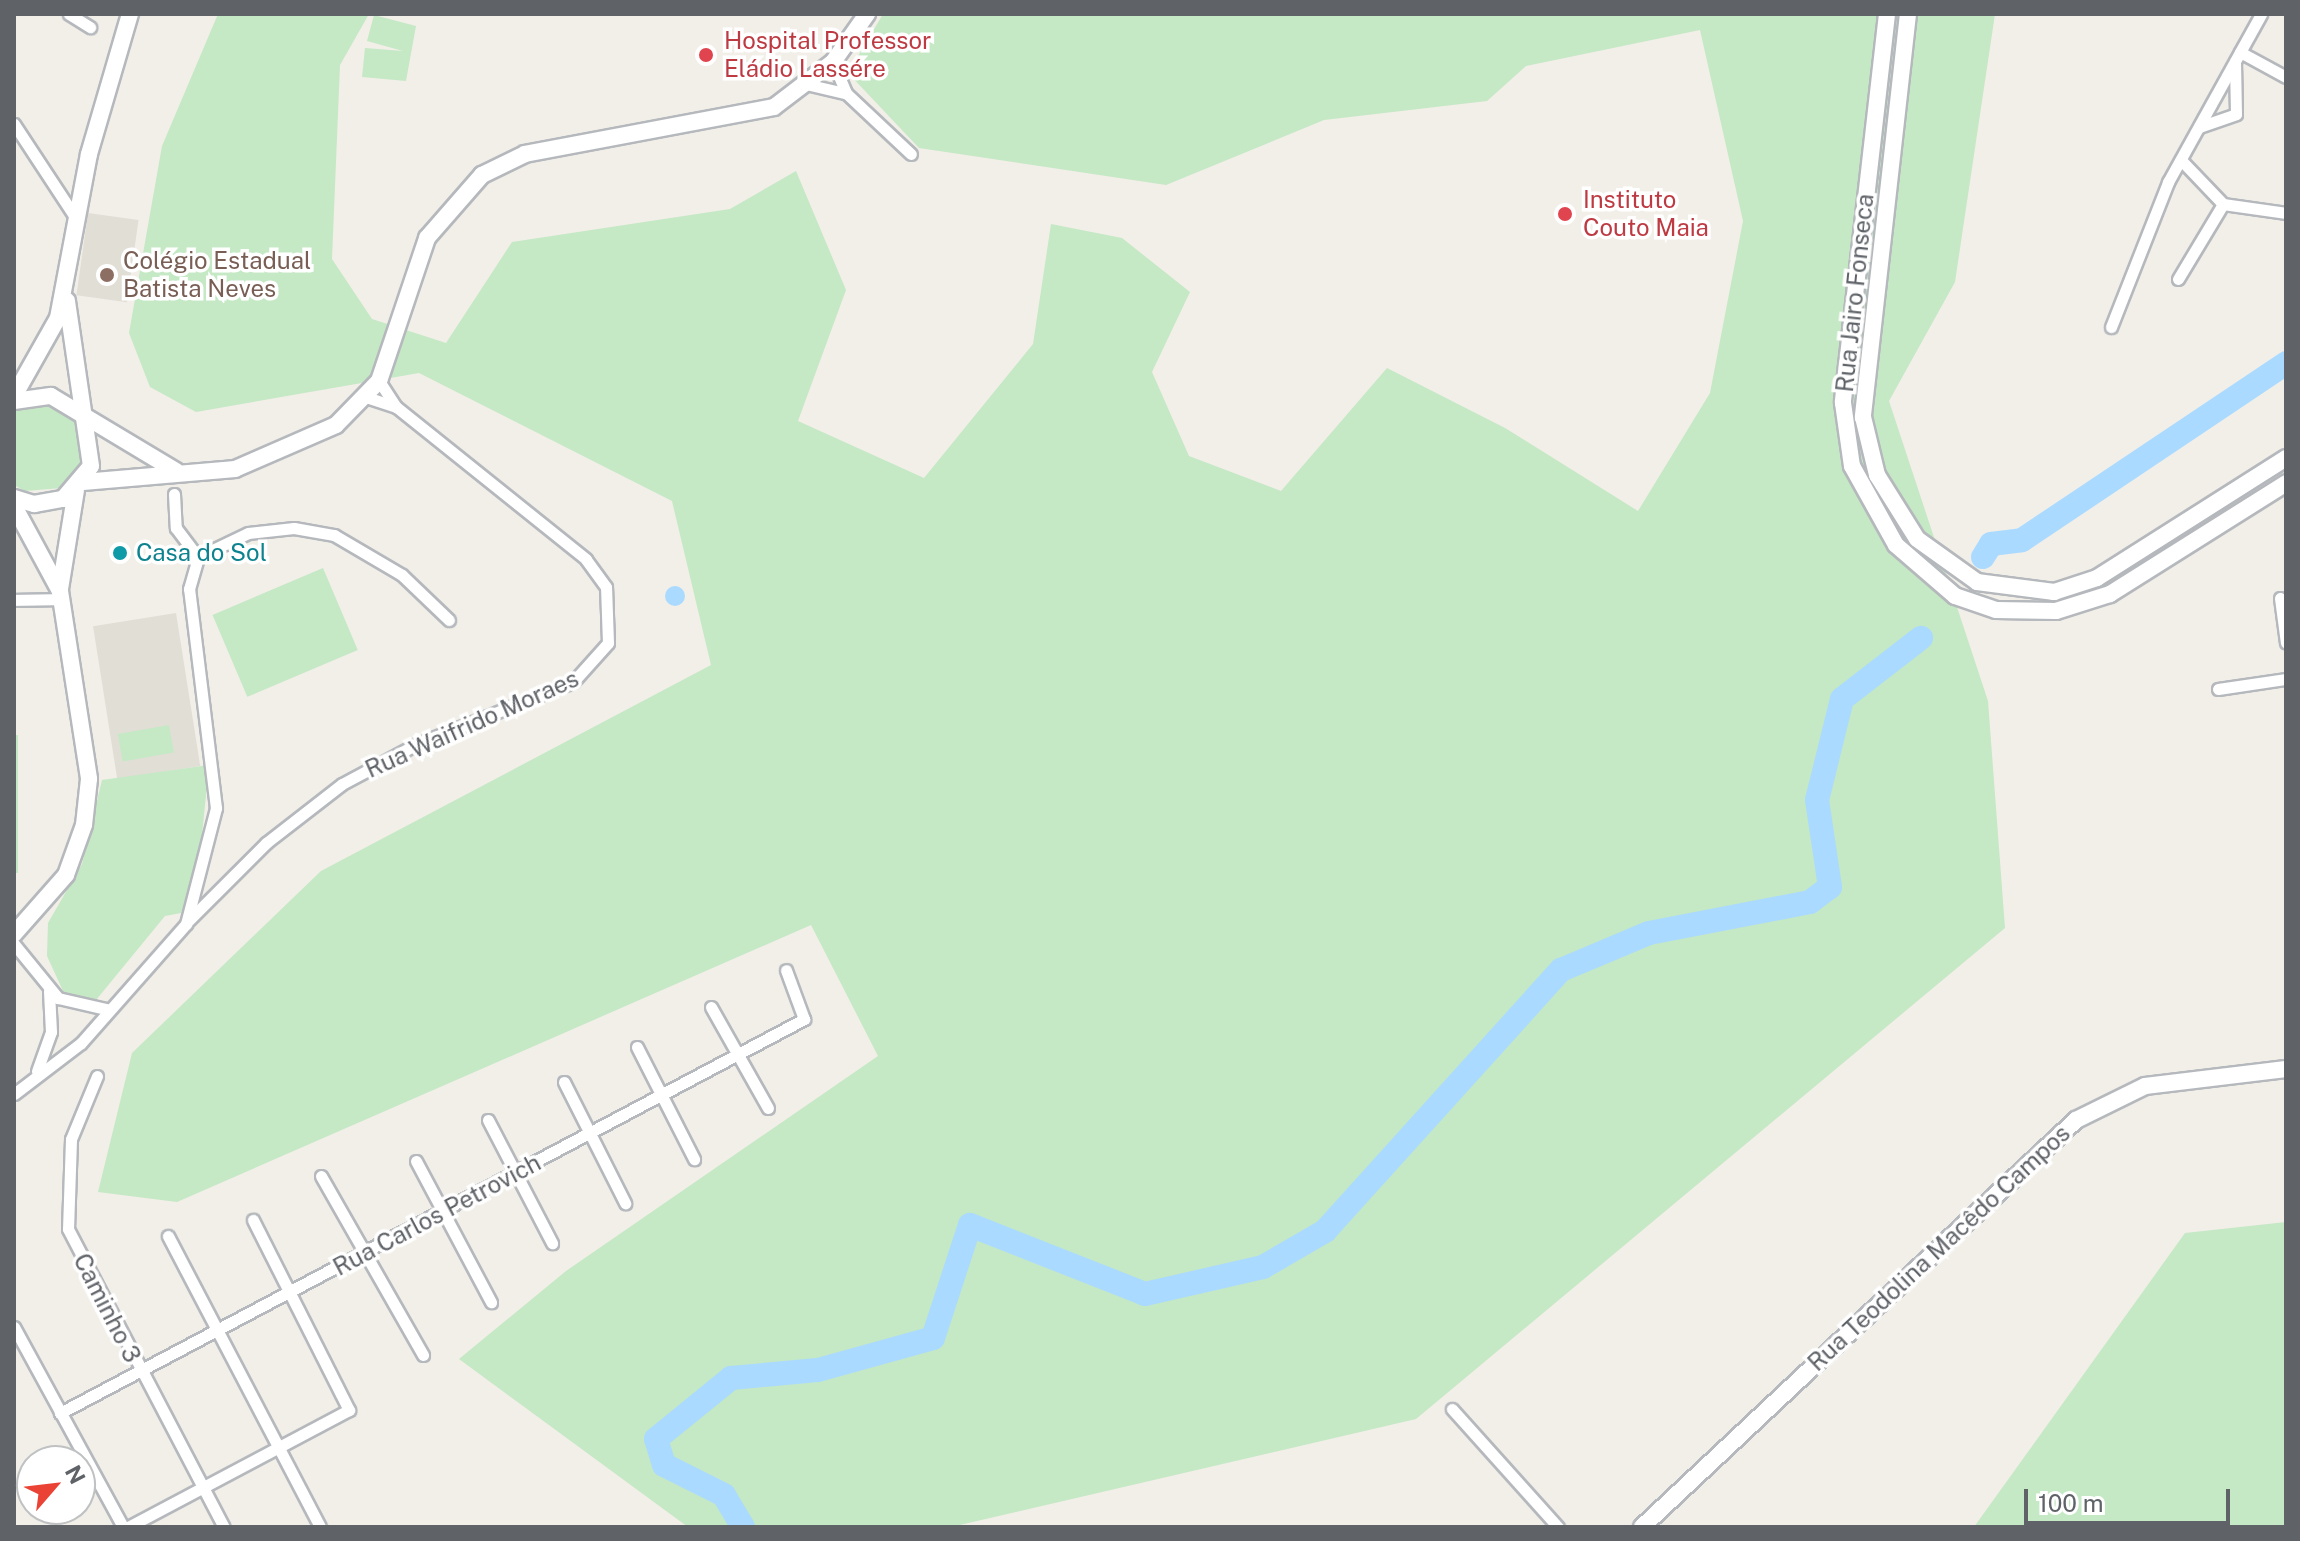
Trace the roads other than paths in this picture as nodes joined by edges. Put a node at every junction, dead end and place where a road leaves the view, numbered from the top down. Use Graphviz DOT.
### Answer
graph roads {
  1 [pos="69,14"];
  2 [pos="130,14"];
  3 [pos="867,14"];
  4 [pos="1887,14"];
  5 [pos="1908,14"];
  6 [pos="2261,14"];
  7 [pos="90,27"];
  8 [pos="2238,56"];
  9 [pos="833,62"];
  10 [pos="2286,77"];
  11 [pos="810,85"];
  12 [pos="846,93"];
  13 [pos="14,124"];
  14 [pos="2199,127"];
  15 [pos="911,154"];
  16 [pos="2181,160"];
  17 [pos="2223,204"];
  18 [pos="2286,213"];
  19 [pos="78,221"];
  20 [pos="2178,279"];
  21 [pos="67,287"];
  22 [pos="2111,327"];
  23 [pos="379,381"];
  24 [pos="369,398"];
  25 [pos="14,399"];
  26 [pos="396,407"];
  27 [pos="87,419"];
  28 [pos="2286,458"];
  29 [pos="177,471"];
  30 [pos="2286,483"];
  31 [pos="79,486"];
  32 [pos="174,494"];
  33 [pos="14,498"];
  34 [pos="14,506"];
  35 [pos="198,557"];
  36 [pos="61,595"];
  37 [pos="2280,598"];
  38 [pos="14,600"];
  39 [pos="449,620"];
  40 [pos="2286,643"];
  41 [pos="2286,679"];
  42 [pos="2218,689"];
  43 [pos="186,924"];
  44 [pos="14,934"];
  45 [pos="14,944"];
  46 [pos="786,970"];
  47 [pos="49,991"];
  48 [pos="711,1007"];
  49 [pos="110,1010"];
  50 [pos="637,1047"];
  51 [pos="737,1053"];
  52 [pos="2286,1069"];
  53 [pos="37,1071"];
  54 [pos="97,1076"];
  55 [pos="564,1082"];
  56 [pos="662,1093"];
  57 [pos="14,1094"];
  58 [pos="768,1108"];
  59 [pos="488,1120"];
  60 [pos="589,1132"];
  61 [pos="694,1159"];
  62 [pos="416,1161"];
  63 [pos="515,1175"];
  64 [pos="321,1176"];
  65 [pos="625,1203"];
  66 [pos="441,1212"];
  67 [pos="253,1220"];
  68 [pos="168,1236"];
  69 [pos="552,1243"];
  70 [pos="366,1252"];
  71 [pos="291,1292"];
  72 [pos="491,1302"];
  73 [pos="14,1327"];
  74 [pos="218,1331"];
  75 [pos="423,1355"];
  76 [pos="141,1372"];
  77 [pos="1452,1409"];
  78 [pos="60,1413"];
  79 [pos="279,1448"];
  80 [pos="203,1488"];
  81 [pos="125,1527"];
  82 [pos="224,1527"];
  83 [pos="320,1527"];
  84 [pos="1558,1527"];
  85 [pos="1642,1527"];
  1 -- 7 [label="street"];
  2 -- 19 [label="main road"];
  3 -- 9 [label="main road"];
  4 -- 30 [label="main road, Rua Jairo Fonseca"];
  5 -- 28 [label="main road, Rua Jairo Fonseca"];
  6 -- 8 [label="street"];
  8 -- 10 [label="street"];
  8 -- 14 [label="street"];
  8 -- 14 [label="street"];
  9 -- 11 [label="main road"];
  9 -- 12 [label="street"];
  11 -- 12 [label="street"];
  11 -- 23 [label="main road"];
  12 -- 15 [label="street"];
  13 -- 19 [label="street"];
  14 -- 16 [label="street"];
  16 -- 17 [label="street"];
  16 -- 22 [label="street"];
  17 -- 18 [label="street"];
  17 -- 20 [label="street"];
  19 -- 21 [label="main road"];
  21 -- 25 [label="main road"];
  21 -- 27 [label="main road"];
  23 -- 24 [label="main road"];
  23 -- 26 [label="street, Rua Waifrido Moraes"];
  24 -- 26 [label="street, Rua Waifrido Moraes"];
  24 -- 29 [label="main road"];
  25 -- 27 [label="main road"];
  26 -- 43 [label="street, Rua Waifrido Moraes"];
  27 -- 29 [label="main road"];
  27 -- 31 [label="main road"];
  29 -- 31 [label="main road"];
  31 -- 33 [label="main road"];
  31 -- 36 [label="main road"];
  32 -- 35 [label="street"];
  34 -- 36 [label="main road"];
  35 -- 39 [label="street"];
  35 -- 43 [label="street"];
  36 -- 38 [label="street"];
  36 -- 44 [label="main road"];
  37 -- 40 [label="street"];
  41 -- 42 [label="street"];
  43 -- 49 [label="street, Rua Waifrido Moraes"];
  45 -- 47 [label="street"];
  46 -- 51 [label="street, Rua Carlos Petrovich"];
  47 -- 49 [label="street"];
  47 -- 53 [label="street"];
  48 -- 51 [label="street"];
  49 -- 53 [label="street, Rua Waifrido Moraes"];
  50 -- 56 [label="street"];
  51 -- 56 [label="street, Rua Carlos Petrovich"];
  51 -- 58 [label="street"];
  52 -- 85 [label="main road, Rua Teodolina Macêdo Campos"];
  53 -- 57 [label="street"];
  54 -- 76 [label="street, Caminho 3"];
  55 -- 60 [label="street"];
  56 -- 60 [label="street, Rua Carlos Petrovich"];
  56 -- 61 [label="street"];
  59 -- 63 [label="street"];
  60 -- 63 [label="street, Rua Carlos Petrovich"];
  60 -- 65 [label="street"];
  62 -- 66 [label="street"];
  63 -- 66 [label="street, Rua Carlos Petrovich"];
  63 -- 69 [label="street"];
  64 -- 70 [label="street"];
  66 -- 70 [label="street, Rua Carlos Petrovich"];
  66 -- 72 [label="street"];
  67 -- 71 [label="street"];
  68 -- 74 [label="street"];
  70 -- 71 [label="street, Rua Carlos Petrovich"];
  70 -- 75 [label="street"];
  71 -- 74 [label="street, Rua Carlos Petrovich"];
  71 -- 79 [label="street"];
  73 -- 78 [label="street"];
  74 -- 76 [label="street, Rua Carlos Petrovich"];
  74 -- 79 [label="street"];
  76 -- 78 [label="street, Rua Carlos Petrovich"];
  76 -- 80 [label="street, Caminho 3"];
  77 -- 84 [label="street"];
  78 -- 81 [label="street"];
  79 -- 80 [label="street"];
  79 -- 83 [label="street"];
  80 -- 81 [label="street"];
  80 -- 82 [label="street, Caminho 3"];
}
